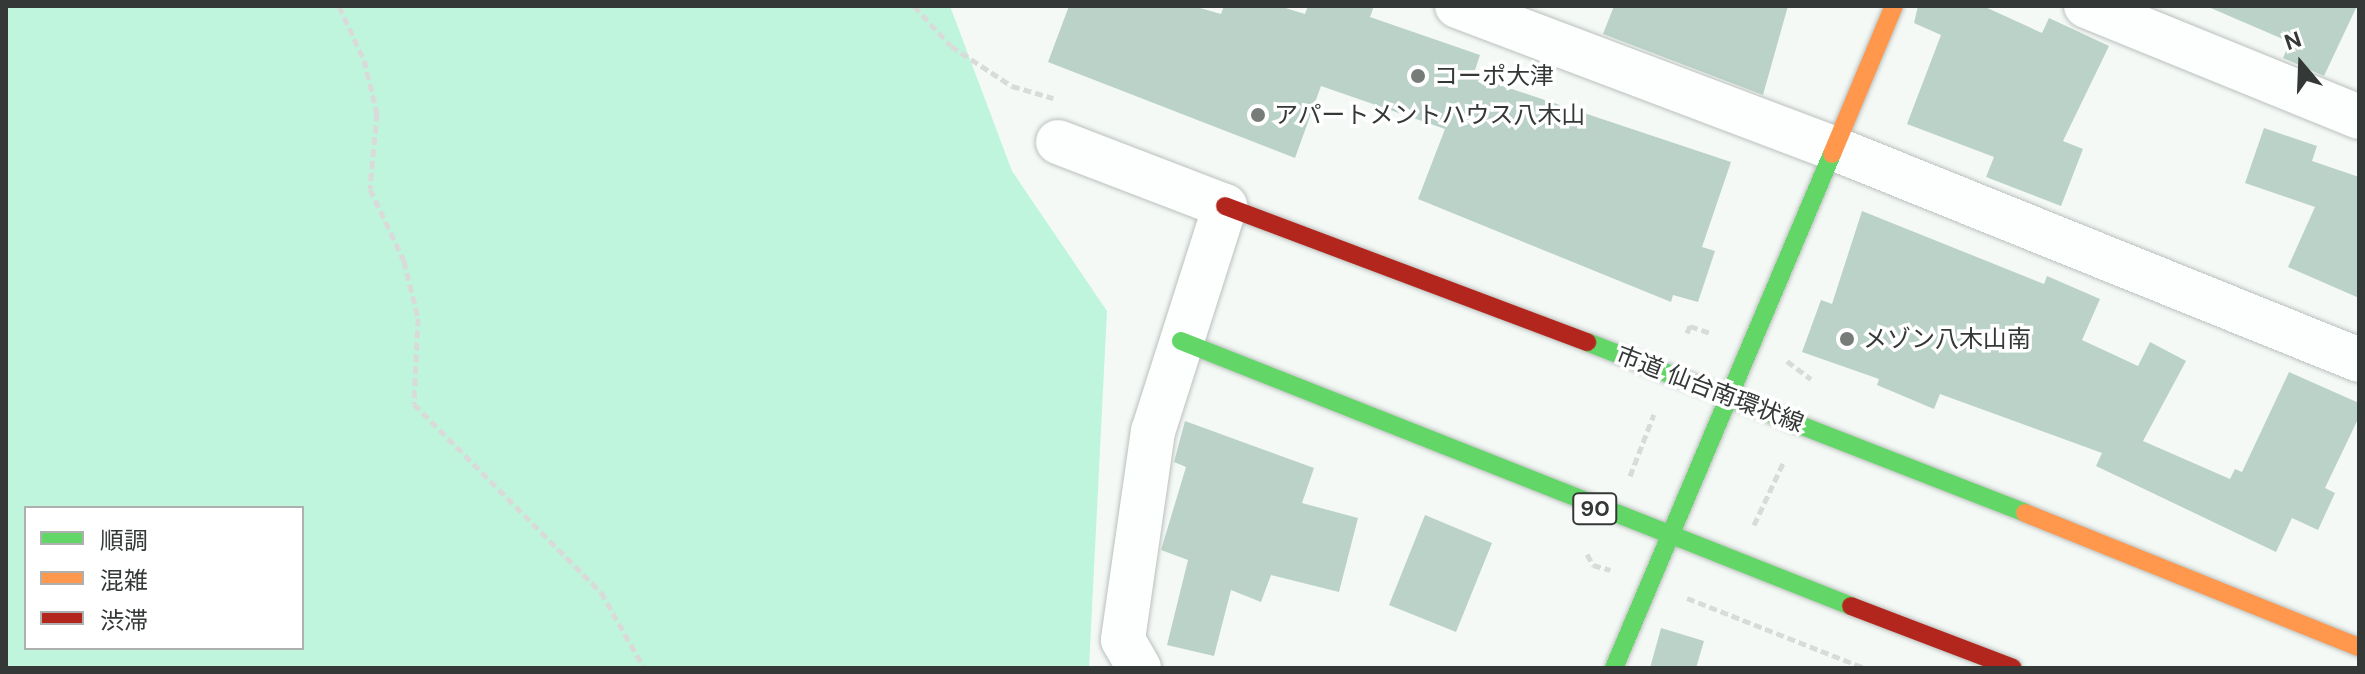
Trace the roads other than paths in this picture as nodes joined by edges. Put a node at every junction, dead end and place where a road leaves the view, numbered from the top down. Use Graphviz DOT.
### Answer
graph roads {
  1 [pos="1457,6"];
  2 [pos="1894,6"];
  3 [pos="2086,6"];
  4 [pos="2359,117"];
  5 [pos="1062,122"];
  6 [pos="1833,148"];
  7 [pos="1225,206"];
  8 [pos="1181,341"];
  9 [pos="2359,360"];
  10 [pos="1728,396"];
  11 [pos="1670,536"];
  12 [pos="2359,647"];
  13 [pos="1139,668"];
  14 [pos="1614,668"];
  15 [pos="2013,668"];
  1 -- 6 [label="street"];
  2 -- 6 [label="main road"];
  3 -- 4 [label="street"];
  5 -- 7 [label="street, 市道 仙台南環状線"];
  6 -- 9 [label="street"];
  6 -- 10 [label="main road"];
  7 -- 8 [label="street"];
  7 -- 10 [label="main road, 市道 仙台南環状線"];
  8 -- 11 [label="main road, 90"];
  8 -- 13 [label="street"];
  10 -- 11 [label="main road"];
  10 -- 12 [label="main road, 市道 仙台南環状線"];
  11 -- 14 [label="main road"];
  11 -- 15 [label="main road, 90"];
}
